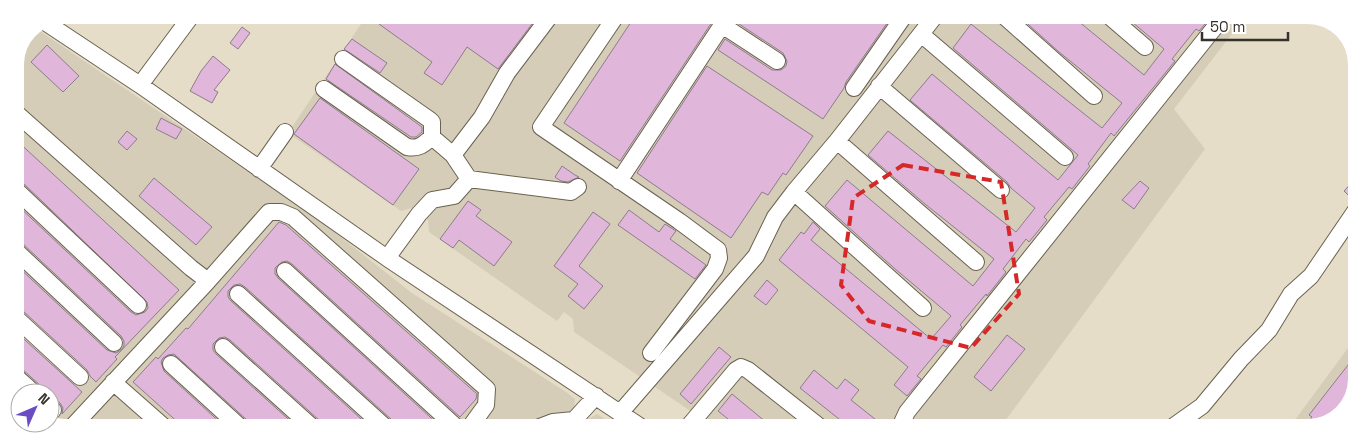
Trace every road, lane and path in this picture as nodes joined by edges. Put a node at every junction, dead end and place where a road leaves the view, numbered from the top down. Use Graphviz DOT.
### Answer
graph roads {
  1 [pos="185,24"];
  2 [pos="544,24"];
  3 [pos="611,24"];
  4 [pos="722,24"];
  5 [pos="730,24"];
  6 [pos="898,24"];
  7 [pos="929,24"];
  8 [pos="1013,24"];
  9 [pos="1118,24"];
  10 [pos="1217,24"];
  11 [pos="51,26"];
  12 [pos="921,34"];
  13 [pos="1145,47"];
  14 [pos="342,59"];
  15 [pos="777,61"];
  16 [pos="140,85"];
  17 [pos="880,86"];
  18 [pos="854,88"];
  19 [pos="324,90"];
  20 [pos="1094,96"];
  21 [pos="24,120"];
  22 [pos="285,132"];
  23 [pos="432,137"];
  24 [pos="837,140"];
  25 [pos="453,155"];
  26 [pos="1065,157"];
  27 [pos="595,163"];
  28 [pos="259,170"];
  29 [pos="470,179"];
  30 [pos="619,181"];
  31 [pos="1001,190"];
  32 [pos="794,192"];
  33 [pos="24,197"];
  34 [pos="1348,222"];
  35 [pos="24,258"];
  36 [pos="387,258"];
  37 [pos="976,262"];
  38 [pos="284,271"];
  39 [pos="208,281"];
  40 [pos="238,294"];
  41 [pos="138,305"];
  42 [pos="923,308"];
  43 [pos="24,325"];
  44 [pos="114,343"];
  45 [pos="223,347"];
  46 [pos="651,353"];
  47 [pos="171,364"];
  48 [pos="80,377"];
  49 [pos="113,382"];
  50 [pos="596,396"];
  51 [pos="620,413"];
  52 [pos="79,419"];
  53 [pos="155,419"];
  54 [pos="232,419"];
  55 [pos="303,419"];
  56 [pos="377,419"];
  57 [pos="447,419"];
  58 [pos="476,419"];
  59 [pos="575,419"];
  60 [pos="629,419"];
  61 [pos="695,419"];
  62 [pos="810,419"];
  63 [pos="904,419"];
  64 [pos="1184,419"];
  1 -- 16 [label="street"];
  2 -- 25 [label="street"];
  3 -- 27 [label="street"];
  4 -- 30 [label="street"];
  5 -- 15 [label="street"];
  6 -- 18 [label="street"];
  7 -- 12 [label="street"];
  8 -- 20 [label="street"];
  9 -- 13 [label="street"];
  10 -- 63 [label="street"];
  11 -- 16 [label="street"];
  12 -- 17 [label="street"];
  12 -- 26 [label="street"];
  14 -- 23 [label="street"];
  16 -- 28 [label="street"];
  17 -- 24 [label="street"];
  17 -- 31 [label="street"];
  19 -- 23 [label="street"];
  21 -- 39 [label="street"];
  22 -- 28 [label="street"];
  23 -- 25 [label="street"];
  24 -- 32 [label="street"];
  24 -- 37 [label="street"];
  25 -- 29 [label="street"];
  27 -- 29 [label="street"];
  27 -- 30 [label="street"];
  28 -- 36 [label="street"];
  29 -- 36 [label="street"];
  30 -- 46 [label="street"];
  32 -- 42 [label="street"];
  32 -- 51 [label="street"];
  33 -- 41 [label="street"];
  34 -- 64 [label="street"];
  35 -- 44 [label="street"];
  36 -- 50 [label="street"];
  38 -- 57 [label="street"];
  39 -- 49 [label="street"];
  39 -- 58 [label="street"];
  40 -- 56 [label="street"];
  43 -- 48 [label="street"];
  45 -- 55 [label="street"];
  47 -- 54 [label="street"];
  49 -- 52 [label="street"];
  49 -- 53 [label="street"];
  50 -- 51 [label="street"];
  50 -- 59 [label="street"];
  51 -- 60 [label="street"];
  61 -- 62 [label="street"];
}
